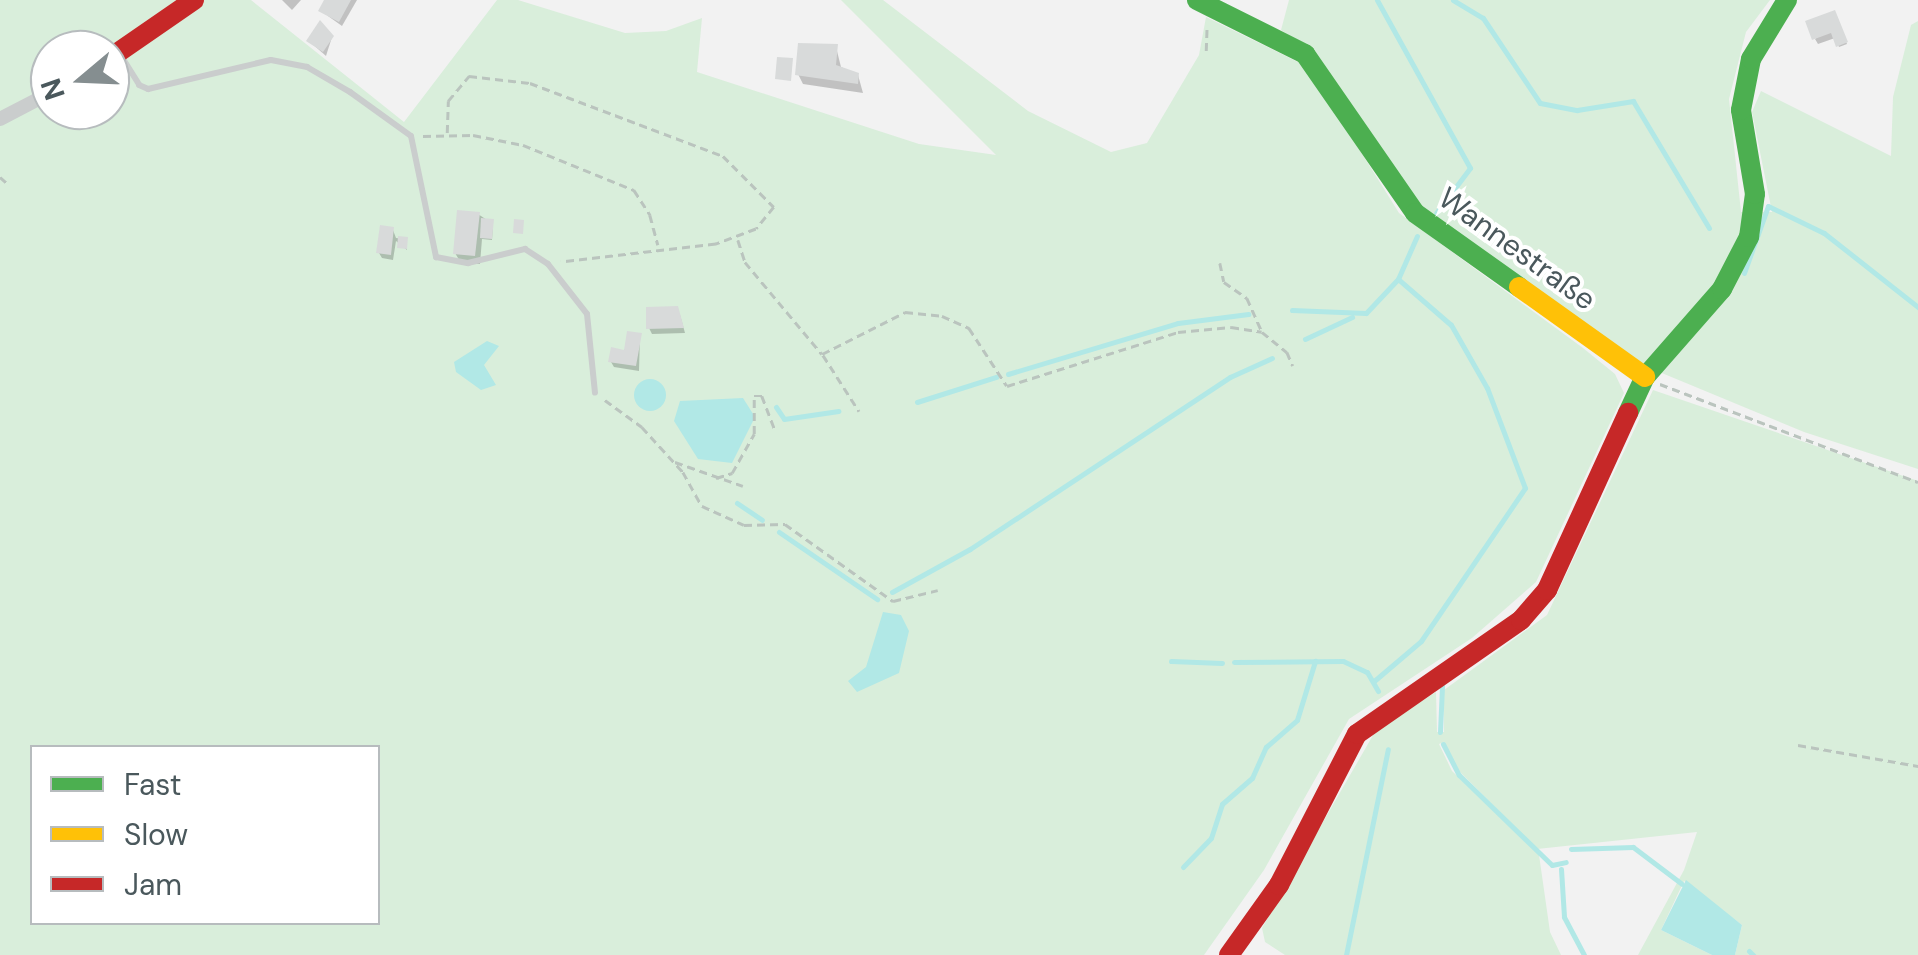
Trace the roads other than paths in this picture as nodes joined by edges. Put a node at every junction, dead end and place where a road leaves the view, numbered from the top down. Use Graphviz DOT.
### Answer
graph roads {
  1 [pos="194,0"];
  2 [pos="1787,0"];
  3 [pos="1201,2"];
  4 [pos="130,45"];
  5 [pos="130,74"];
  6 [pos="30,103"];
  7 [pos="0,119"];
  8 [pos="1645,377"];
  9 [pos="595,393"];
  10 [pos="1229,955"];
  1 -- 4 [label="street"];
  2 -- 8 [label="street"];
  3 -- 8 [label="street, Wannestraße"];
  5 -- 9 [label="lane"];
  6 -- 7 [label="street"];
  8 -- 10 [label="street"];
}
